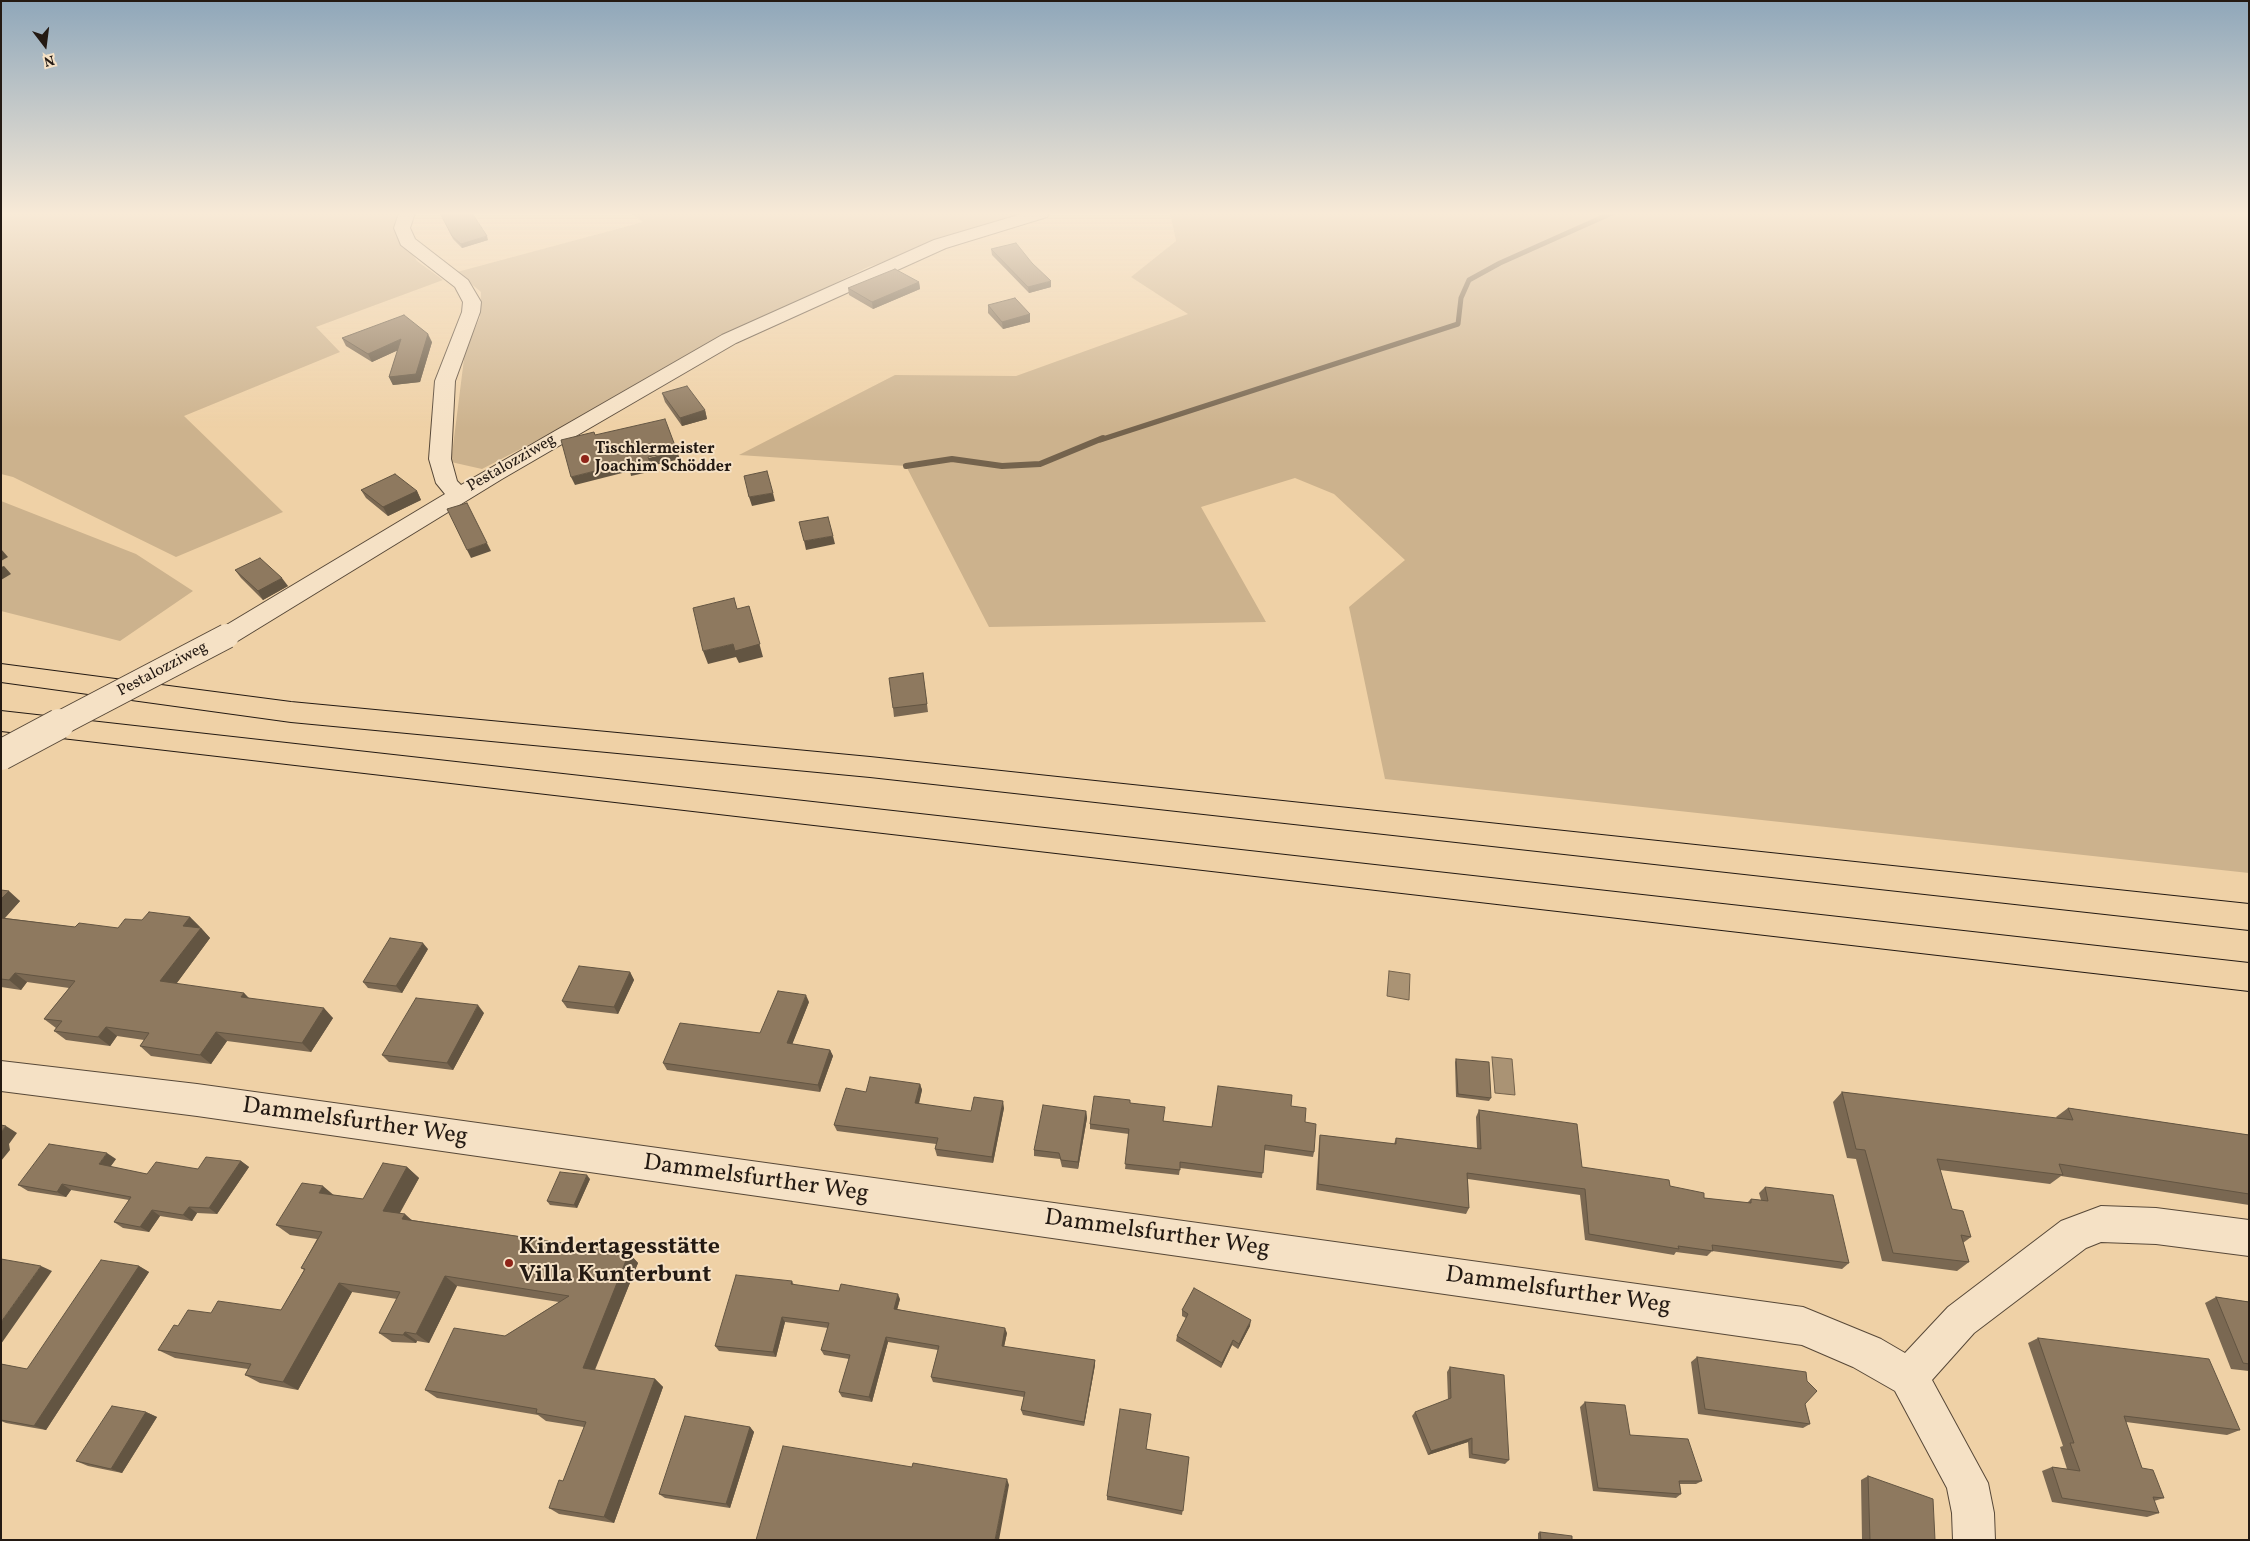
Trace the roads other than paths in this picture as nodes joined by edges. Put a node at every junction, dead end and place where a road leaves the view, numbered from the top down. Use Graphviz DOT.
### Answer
graph roads {
  1 [pos="463,285"];
  2 [pos="844,285"];
  3 [pos="458,496"];
  4 [pos="1,673"];
  5 [pos="1,721"];
  6 [pos="1,755"];
  7 [pos="2249,917"];
  8 [pos="2249,977"];
  9 [pos="1,1076"];
  10 [pos="2249,1238"];
  11 [pos="1909,1377"];
  12 [pos="1974,1540"];
  1 -- 3 [label="street"];
  2 -- 3 [label="street, Pestalozziweg"];
  3 -- 6 [label="street, Pestalozziweg, bridge"];
  4 -- 7 [label="highway"];
  5 -- 8 [label="highway"];
  9 -- 11 [label="street, Dammelsfurther Weg"];
  10 -- 11 [label="street"];
  11 -- 12 [label="street"];
}
